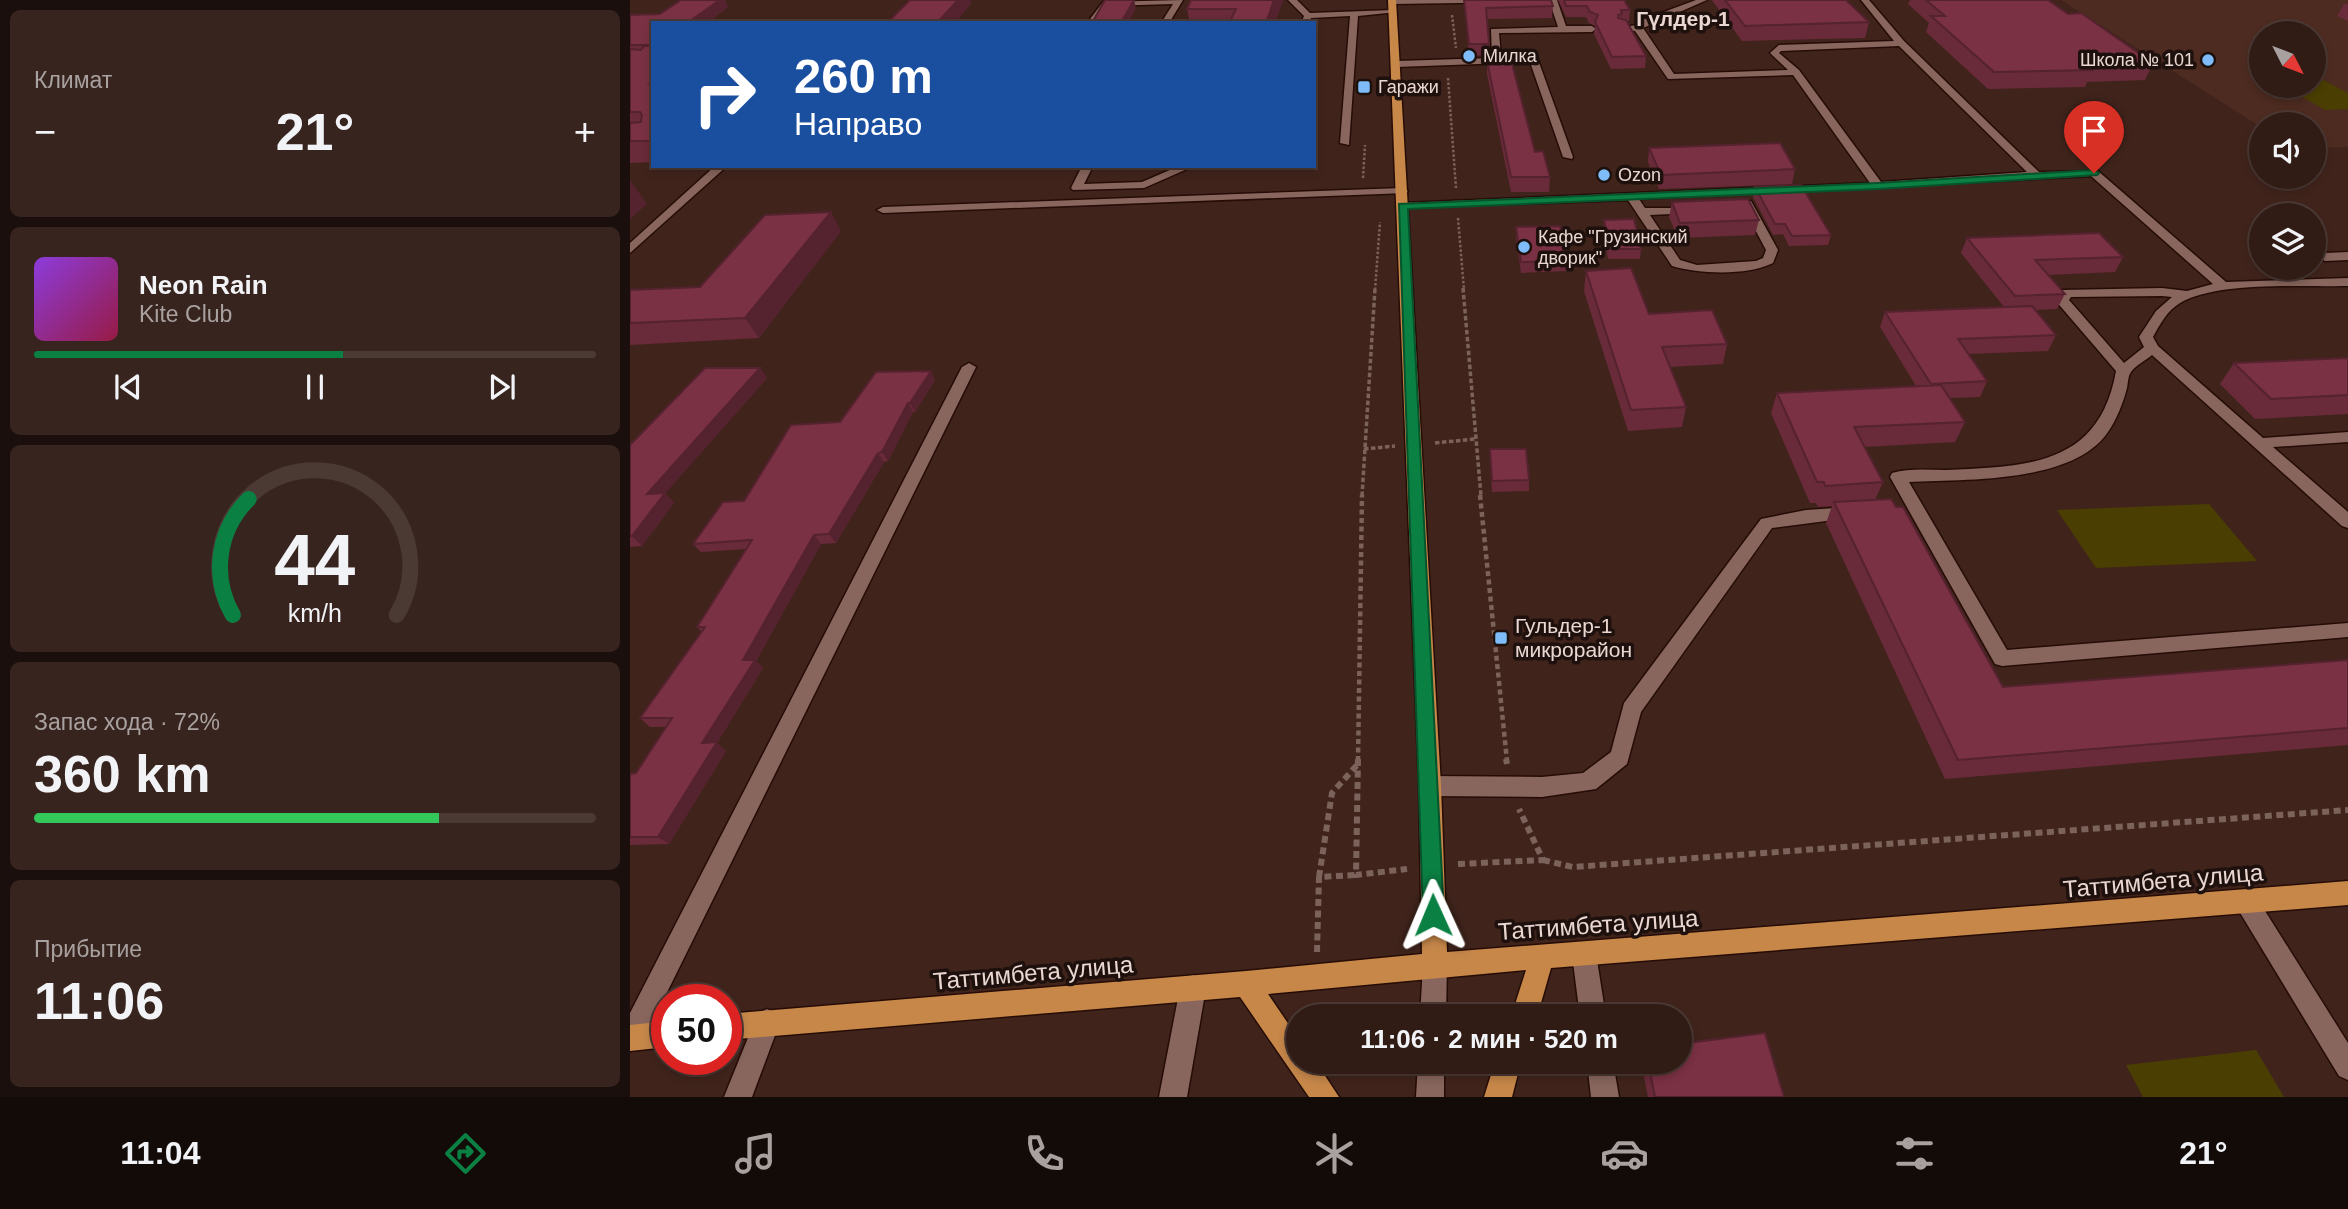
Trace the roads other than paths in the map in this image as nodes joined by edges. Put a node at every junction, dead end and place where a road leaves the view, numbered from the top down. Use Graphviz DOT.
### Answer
graph roads {
  1 [pos="1178,0"];
  2 [pos="1292,0"];
  3 [pos="1534,0"];
  4 [pos="1553,0"];
  5 [pos="1703,0"];
  6 [pos="1865,0"];
  7 [pos="1450,1"];
  8 [pos="1392,5"];
  9 [pos="1354,14"];
  10 [pos="1306,19"];
  11 [pos="1092,21"];
  12 [pos="1166,21"];
  13 [pos="1623,28"];
  14 [pos="1638,28"];
  15 [pos="1563,29"];
  16 [pos="1592,29"];
  17 [pos="1901,43"];
  18 [pos="1497,60"];
  19 [pos="1397,64"];
  20 [pos="1796,72"];
  21 [pos="1345,143"];
  22 [pos="1567,158"];
  23 [pos="720,168"];
  24 [pos="1087,168"];
  25 [pos="1184,168"];
  26 [pos="2036,175"];
  27 [pos="1878,186"];
  28 [pos="1742,192"];
  29 [pos="1632,197"];
  30 [pos="1402,199"];
  31 [pos="1749,207"];
  32 [pos="1736,208"];
  33 [pos="1709,209"];
  34 [pos="883,210"];
  35 [pos="1640,212"];
  36 [pos="630,249"];
  37 [pos="2348,256"];
  38 [pos="2326,257"];
  39 [pos="2348,282"];
  40 [pos="2223,286"];
  41 [pos="2184,295"];
  42 [pos="2152,348"];
  43 [pos="970,367"];
  44 [pos="2123,371"];
  45 [pos="2348,437"];
  46 [pos="2257,443"];
  47 [pos="1914,509"];
  48 [pos="2348,522"];
  49 [pos="2348,631"];
  50 [pos="1430,786"];
  51 [pos="2348,893"];
  52 [pos="2247,902"];
  53 [pos="1584,954"];
  54 [pos="1542,958"];
  55 [pos="1435,965"];
  56 [pos="1246,984"];
  57 [pos="1193,988"];
  58 [pos="1434,1004"];
  59 [pos="1528,1004"];
  60 [pos="1591,1004"];
  61 [pos="767,1022"];
  62 [pos="742,1025"];
  63 [pos="651,1036"];
  64 [pos="631,1038"];
  65 [pos="1286,1042"];
  66 [pos="2348,1067"];
  67 [pos="1308,1074"];
  68 [pos="1431,1074"];
  69 [pos="1505,1074"];
  70 [pos="1602,1074"];
  71 [pos="738,1097"];
  72 [pos="1173,1097"];
  73 [pos="1325,1097"];
  74 [pos="1430,1097"];
  75 [pos="1498,1097"];
  76 [pos="1605,1097"];
  1 -- 11 [label="street"];
  1 -- 12 [label="street"];
  2 -- 10 [label="street"];
  3 -- 7 [label="street"];
  4 -- 15 [label="street"];
  5 -- 14 [label="street"];
  6 -- 17 [label="street"];
  7 -- 8 [label="street"];
  8 -- 9 [label="street"];
  8 -- 19 [label="main road"];
  9 -- 10 [label="street"];
  9 -- 21 [label="street"];
  13 -- 14 [label="street"];
  14 -- 20 [label="street"];
  15 -- 16 [label="street"];
  15 -- 18 [label="street"];
  17 -- 20 [label="street"];
  17 -- 26 [label="street"];
  18 -- 19 [label="street"];
  18 -- 22 [label="street"];
  19 -- 30 [label="main road"];
  20 -- 27 [label="street"];
  23 -- 36 [label="street"];
  24 -- 25 [label="street"];
  26 -- 27 [label="street"];
  26 -- 40 [label="street"];
  27 -- 28 [label="street"];
  28 -- 29 [label="street"];
  28 -- 31 [label="street"];
  29 -- 30 [label="street"];
  29 -- 35 [label="street"];
  30 -- 34 [label="street"];
  30 -- 50 [label="main road"];
  31 -- 32 [label="street"];
  31 -- 35 [label="street"];
  33 -- 35 [label="street"];
  37 -- 38 [label="street"];
  39 -- 40 [label="street"];
  40 -- 41 [label="street"];
  41 -- 42 [label="street"];
  41 -- 44 [label="street"];
  42 -- 44 [label="street"];
  42 -- 46 [label="street"];
  43 -- 64 [label="street"];
  44 -- 47 [label="street"];
  45 -- 46 [label="street"];
  46 -- 48 [label="street"];
  47 -- 49 [label="street"];
  47 -- 50 [label="street"];
  50 -- 55 [label="main road"];
  51 -- 52 [label="main road, Таттимбета улица"];
  52 -- 53 [label="main road, Таттимбета улица"];
  52 -- 66 [label="street"];
  53 -- 54 [label="main road, Таттимбета улица"];
  53 -- 60 [label="street"];
  54 -- 55 [label="main road, Таттимбета улица"];
  54 -- 59 [label="main road"];
  55 -- 56 [label="main road, Таттимбета улица"];
  55 -- 58 [label="street"];
  56 -- 57 [label="main road, Таттимбета улица"];
  56 -- 65 [label="main road"];
  57 -- 61 [label="main road, Таттимбета улица"];
  57 -- 72 [label="street"];
  61 -- 62 [label="main road, Таттимбета улица"];
  61 -- 71 [label="street"];
  63 -- 64 [label="main road"];
  67 -- 73 [label="main road"];
  68 -- 74 [label="street"];
  69 -- 75 [label="main road"];
  70 -- 76 [label="street"];
}
